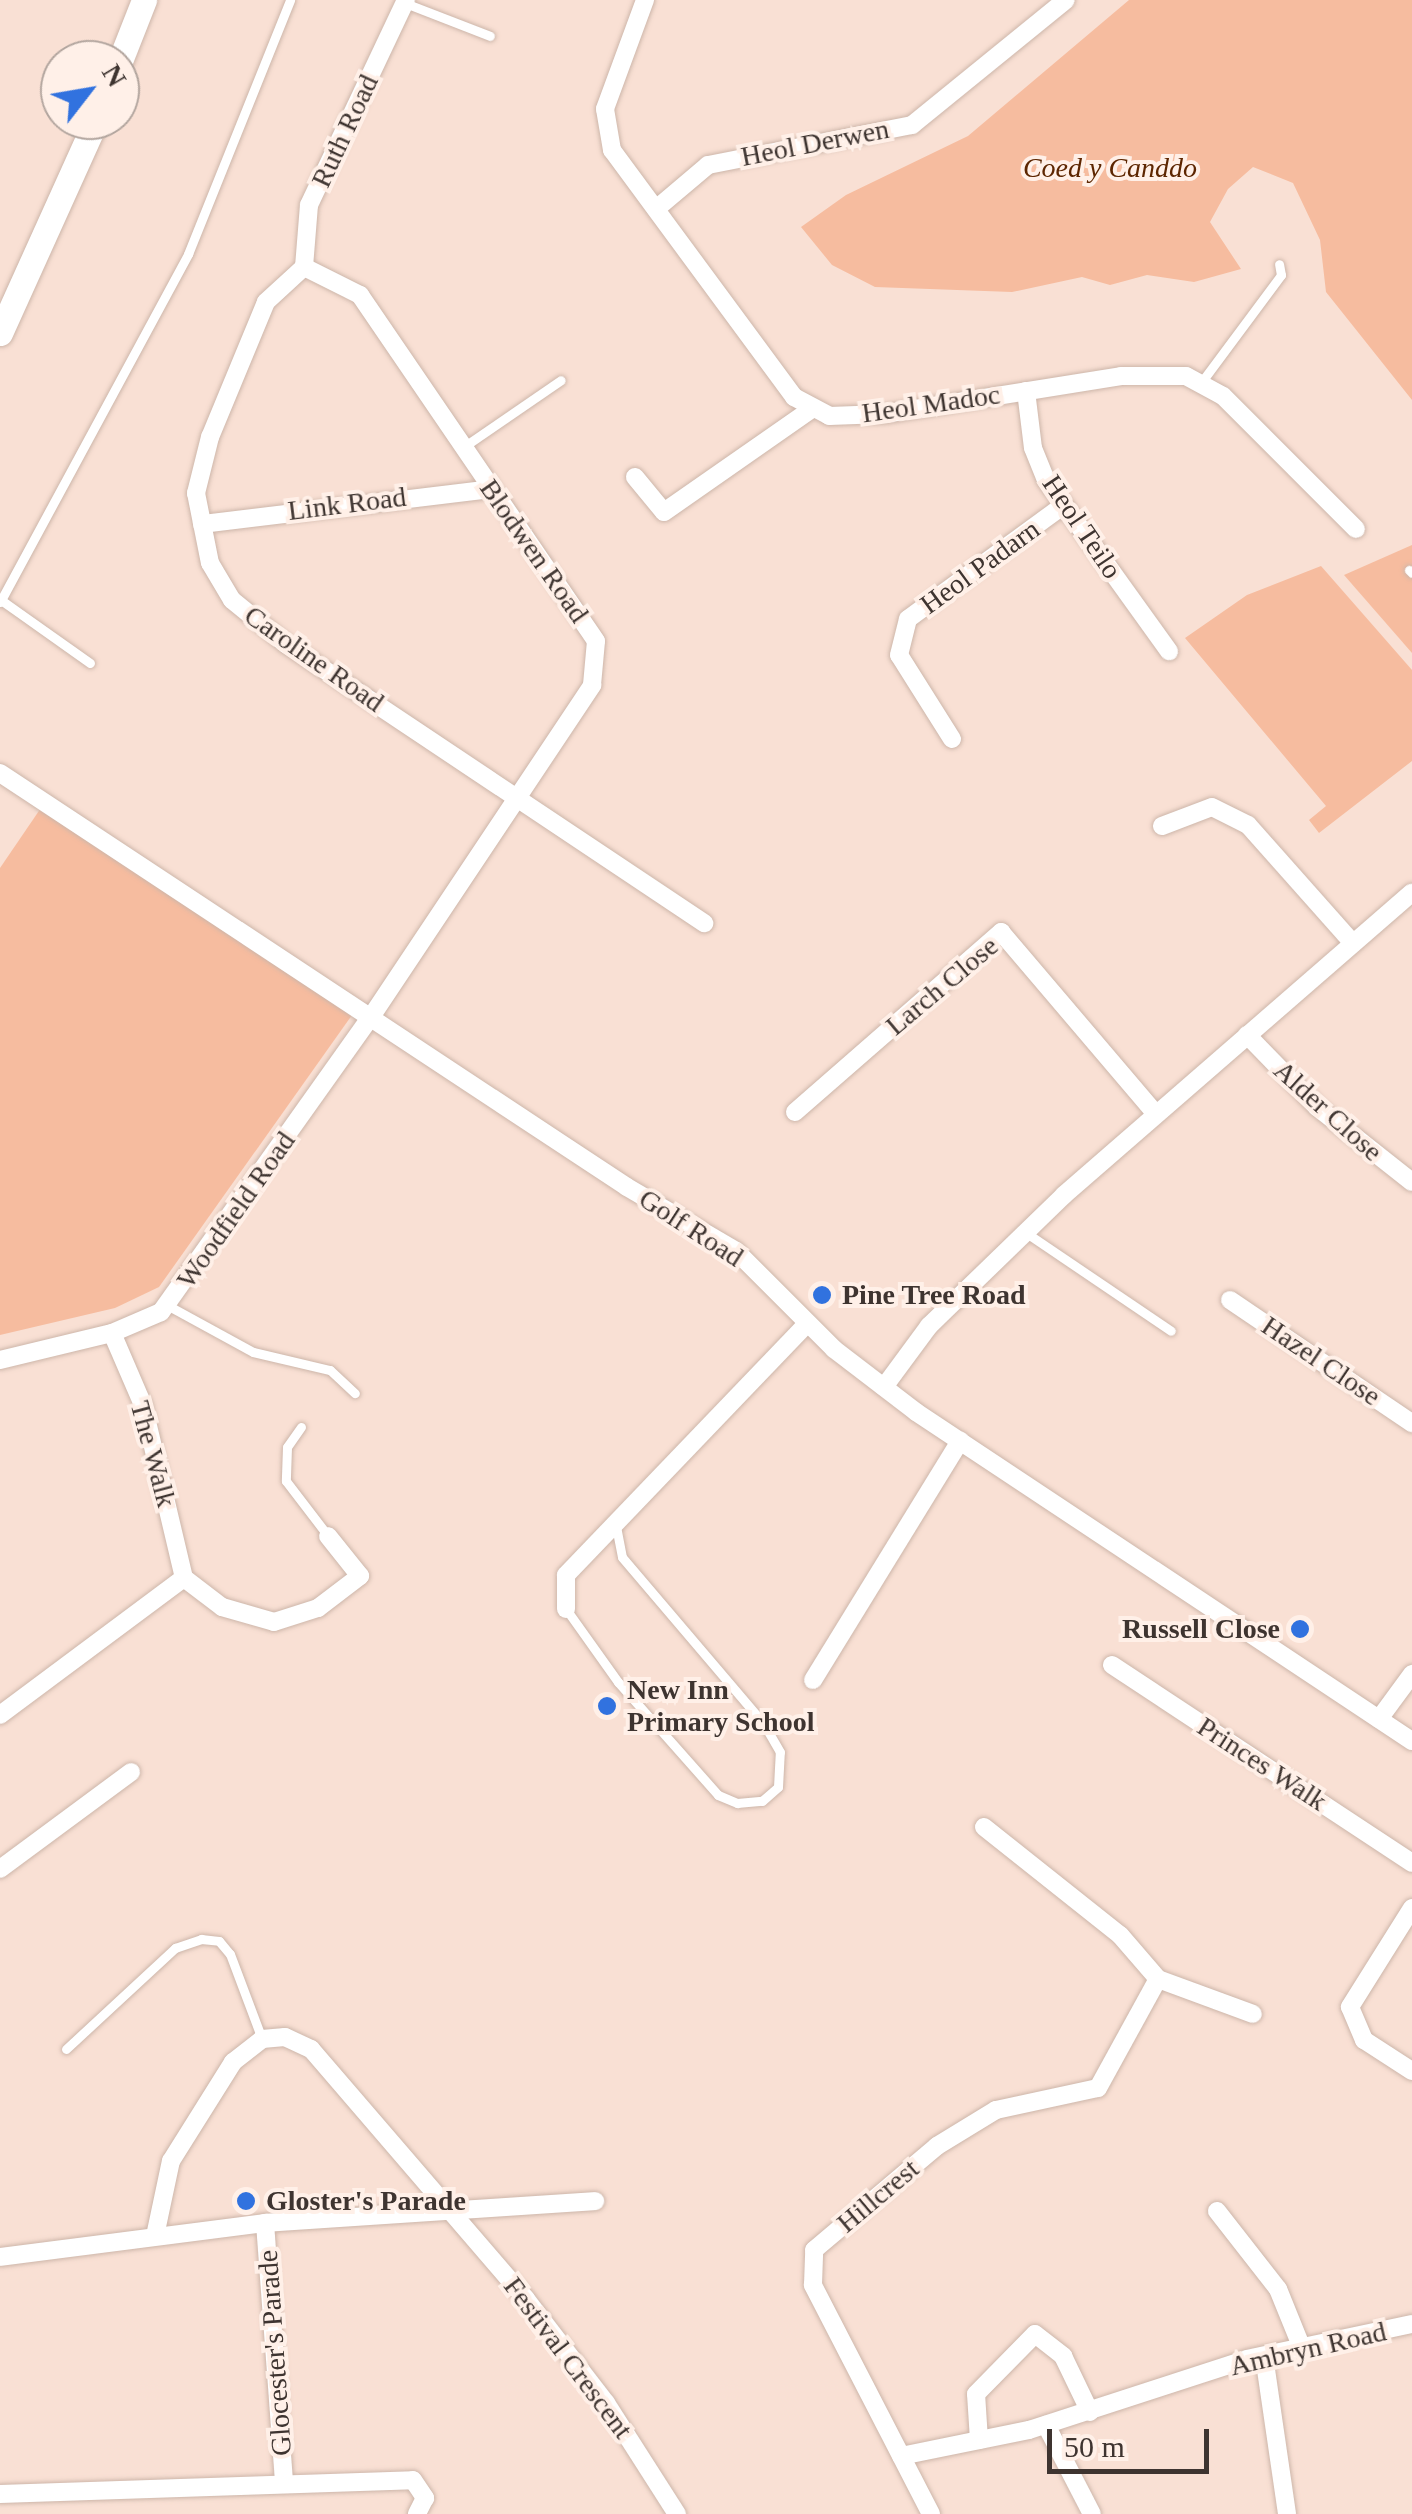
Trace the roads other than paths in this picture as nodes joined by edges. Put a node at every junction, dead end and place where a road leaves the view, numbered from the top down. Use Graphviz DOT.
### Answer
graph roads {
  1 [pos="144,0"];
  2 [pos="290,0"];
  3 [pos="645,0"];
  4 [pos="1066,0"];
  5 [pos="405,1"];
  6 [pos="490,36"];
  7 [pos="128,40"];
  8 [pos="87,140"];
  9 [pos="656,209"];
  10 [pos="1279,264"];
  11 [pos="304,267"];
  12 [pos="0,333"];
  13 [pos="560,380"];
  14 [pos="1200,384"];
  15 [pos="1026,391"];
  16 [pos="814,408"];
  17 [pos="463,448"];
  18 [pos="634,476"];
  19 [pos="492,489"];
  20 [pos="1064,505"];
  21 [pos="202,524"];
  22 [pos="1356,530"];
  23 [pos="0,601"];
  24 [pos="1168,651"];
  25 [pos="90,663"];
  26 [pos="952,738"];
  27 [pos="0,772"];
  28 [pos="515,798"];
  29 [pos="1162,826"];
  30 [pos="1412,892"];
  31 [pos="704,923"];
  32 [pos="1352,942"];
  33 [pos="371,1018"];
  34 [pos="1247,1035"];
  35 [pos="795,1112"];
  36 [pos="1154,1112"];
  37 [pos="1412,1182"];
  38 [pos="1025,1232"];
  39 [pos="1230,1300"];
  40 [pos="167,1305"];
  41 [pos="808,1324"];
  42 [pos="1171,1332"];
  43 [pos="112,1334"];
  44 [pos="0,1360"];
  45 [pos="884,1388"];
  46 [pos="355,1393"];
  47 [pos="1412,1423"];
  48 [pos="301,1427"];
  49 [pos="960,1442"];
  50 [pos="615,1524"];
  51 [pos="328,1536"];
  52 [pos="184,1578"];
  53 [pos="566,1609"];
  54 [pos="1112,1665"];
  55 [pos="1412,1674"];
  56 [pos="814,1680"];
  57 [pos="0,1715"];
  58 [pos="1379,1719"];
  59 [pos="1412,1741"];
  60 [pos="131,1772"];
  61 [pos="984,1828"];
  62 [pos="1412,1863"];
  63 [pos="0,1869"];
  64 [pos="1412,1908"];
  65 [pos="1158,1978"];
  66 [pos="1253,2014"];
  67 [pos="262,2039"];
  68 [pos="66,2050"];
  69 [pos="1412,2071"];
  70 [pos="595,2201"];
  71 [pos="447,2209"];
  72 [pos="1217,2210"];
  73 [pos="265,2223"];
  74 [pos="155,2236"];
  75 [pos="0,2256"];
  76 [pos="1412,2324"];
  77 [pos="1302,2348"];
  78 [pos="1264,2356"];
  79 [pos="1090,2412"];
  80 [pos="1046,2425"];
  81 [pos="979,2440"];
  82 [pos="902,2456"];
  83 [pos="284,2482"];
  84 [pos="0,2494"];
  85 [pos="418,2514"];
  86 [pos="677,2514"];
  87 [pos="931,2514"];
  88 [pos="1092,2514"];
  89 [pos="1287,2514"];
  1 -- 7 [label="street"];
  2 -- 23 [label="lane"];
  3 -- 9 [label="street"];
  4 -- 9 [label="street, Heol Derwen"];
  5 -- 6 [label="lane"];
  5 -- 11 [label="street, Ruth Road"];
  8 -- 12 [label="street"];
  9 -- 16 [label="street"];
  10 -- 14 [label="lane"];
  11 -- 17 [label="street, Blodwen Road"];
  11 -- 21 [label="street, Caroline Road"];
  13 -- 17 [label="lane"];
  14 -- 15 [label="street, Heol Madoc"];
  14 -- 22 [label="street, Heol Madoc"];
  15 -- 16 [label="street, Heol Madoc"];
  15 -- 20 [label="street, Heol Teilo"];
  16 -- 18 [label="street"];
  17 -- 19 [label="street, Blodwen Road"];
  19 -- 21 [label="street, Link Road"];
  19 -- 28 [label="street, Blodwen Road"];
  20 -- 24 [label="street, Heol Teilo"];
  20 -- 26 [label="street, Heol Padarn"];
  21 -- 28 [label="street, Caroline Road"];
  23 -- 25 [label="lane"];
  27 -- 33 [label="street, Golf Road"];
  28 -- 31 [label="street, Caroline Road"];
  28 -- 33 [label="street, Blodwen Road"];
  29 -- 32 [label="street"];
  30 -- 32 [label="street"];
  32 -- 34 [label="street"];
  33 -- 40 [label="street, Woodfield Road"];
  33 -- 41 [label="street, Golf Road"];
  34 -- 36 [label="street"];
  34 -- 37 [label="street, Alder Close"];
  35 -- 36 [label="street, Larch Close"];
  36 -- 38 [label="street"];
  38 -- 42 [label="lane"];
  38 -- 45 [label="street"];
  39 -- 47 [label="street, Hazel Close"];
  40 -- 43 [label="street, Woodfield Road"];
  40 -- 46 [label="lane"];
  41 -- 45 [label="street, Golf Road"];
  41 -- 50 [label="street"];
  43 -- 44 [label="street, Woodfield Road"];
  43 -- 52 [label="street, The Walk"];
  45 -- 49 [label="street, Golf Road"];
  48 -- 51 [label="lane"];
  49 -- 56 [label="street"];
  49 -- 58 [label="street, Golf Road"];
  50 -- 53 [label="street"];
  50 -- 53 [label="lane"];
  51 -- 52 [label="street"];
  52 -- 57 [label="street"];
  54 -- 62 [label="street, Princes Walk"];
  55 -- 58 [label="street"];
  58 -- 59 [label="street, Golf Road"];
  60 -- 63 [label="street"];
  61 -- 65 [label="street"];
  64 -- 69 [label="street"];
  65 -- 66 [label="street"];
  65 -- 82 [label="street, Hillcrest"];
  67 -- 68 [label="lane"];
  67 -- 71 [label="street, Festival Crescent"];
  67 -- 74 [label="street"];
  70 -- 71 [label="street"];
  71 -- 73 [label="street"];
  71 -- 86 [label="street, Festival Crescent"];
  72 -- 77 [label="street"];
  73 -- 74 [label="street"];
  73 -- 83 [label="street, Glocester's Parade"];
  74 -- 75 [label="street"];
  76 -- 77 [label="street, Ambryn Road"];
  77 -- 78 [label="street, Ambryn Road"];
  78 -- 79 [label="street, Ambryn Road"];
  78 -- 89 [label="street"];
  79 -- 80 [label="street, Ambryn Road"];
  79 -- 81 [label="street"];
  80 -- 81 [label="street, Ambryn Road"];
  80 -- 88 [label="street"];
  81 -- 82 [label="street, Ambryn Road"];
  82 -- 87 [label="street, Hillcrest"];
  83 -- 84 [label="street"];
  83 -- 85 [label="street"];
}
